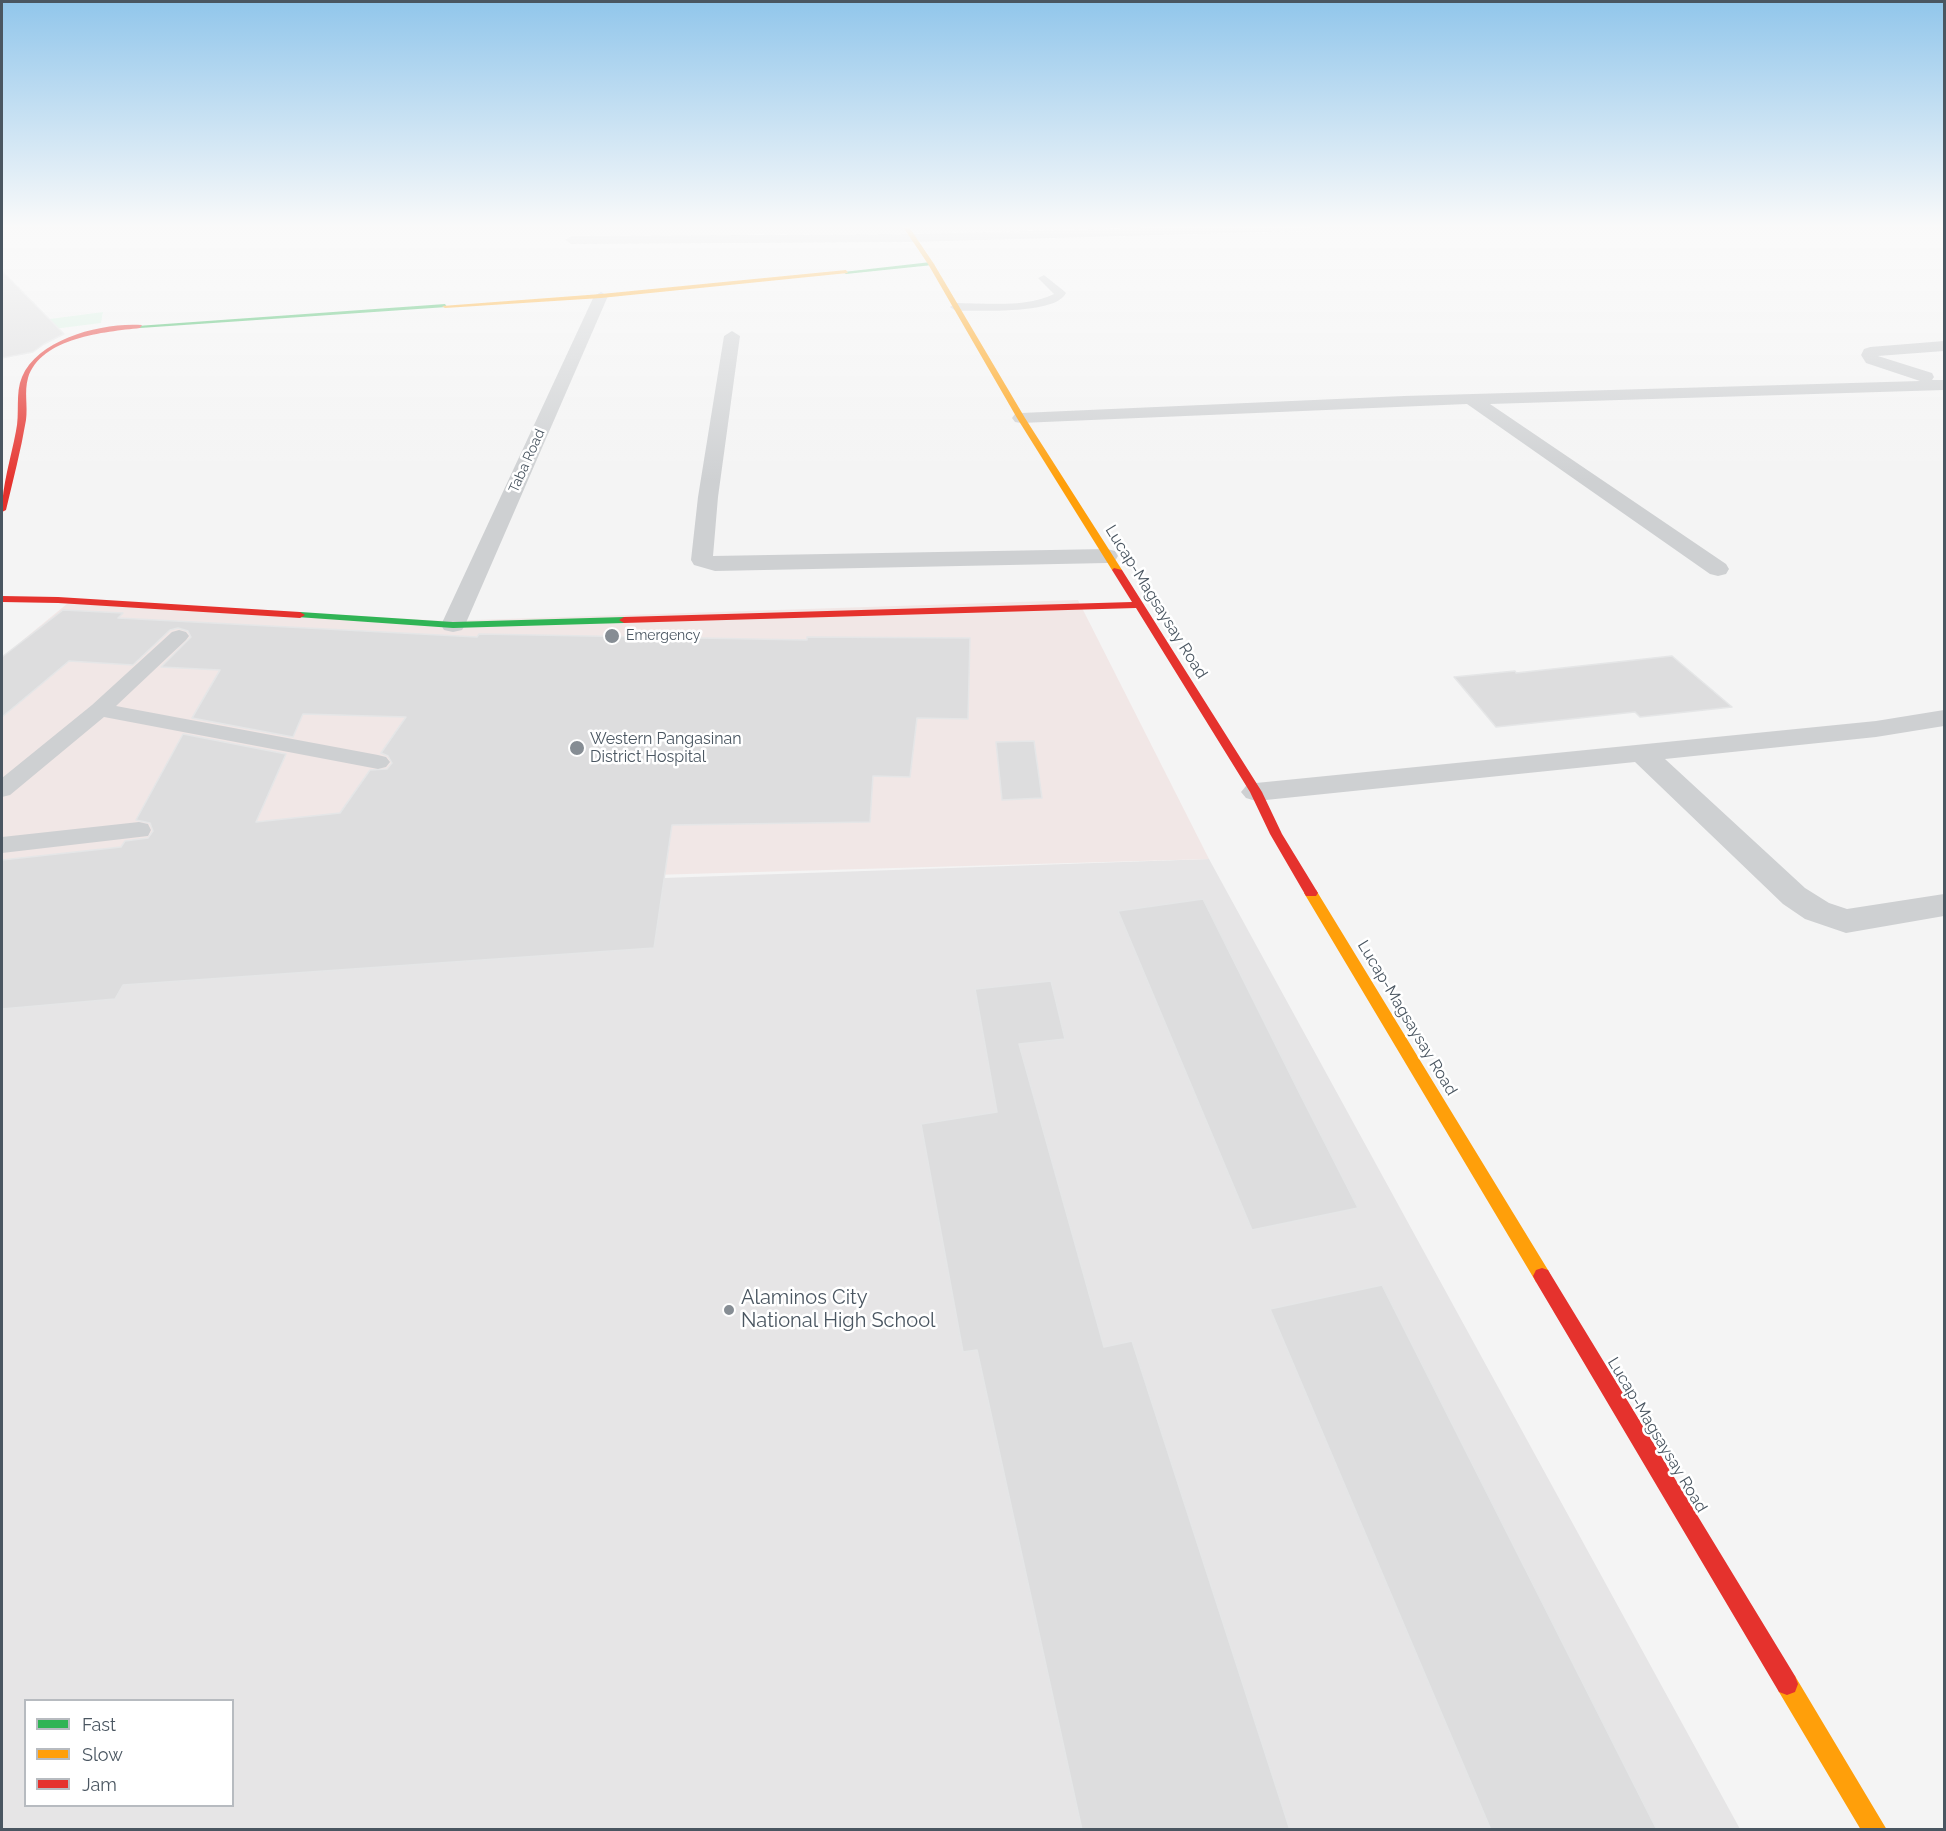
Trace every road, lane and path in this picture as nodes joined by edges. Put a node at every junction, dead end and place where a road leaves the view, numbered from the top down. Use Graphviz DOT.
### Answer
graph roads {
  1 [pos="344,312"];
  2 [pos="594,312"];
  3 [pos="959,312"];
  4 [pos="732,336"];
  5 [pos="1944,346"];
  6 [pos="1944,384"];
  7 [pos="1471,399"];
  8 [pos="1021,418"];
  9 [pos="2,510"];
  10 [pos="1107,556"];
  11 [pos="1718,569"];
  12 [pos="2,599"];
  13 [pos="1137,605"];
  14 [pos="453,625"];
  15 [pos="179,636"];
  16 [pos="100,710"];
  17 [pos="1944,718"];
  18 [pos="1642,753"];
  19 [pos="378,762"];
  20 [pos="2,790"];
  21 [pos="1256,792"];
  22 [pos="139,830"];
  23 [pos="2,845"];
  24 [pos="1944,905"];
  25 [pos="1875,1830"];
  1 -- 9 [label="street"];
  2 -- 14 [label="street, Taba Road"];
  3 -- 8 [label="street, Lucap-Magsaysay Road"];
  4 -- 10 [label="street"];
  5 -- 6 [label="street"];
  6 -- 7 [label="street"];
  7 -- 8 [label="street"];
  7 -- 11 [label="street"];
  8 -- 10 [label="street, Lucap-Magsaysay Road"];
  10 -- 13 [label="street, Lucap-Magsaysay Road"];
  12 -- 14 [label="street"];
  13 -- 14 [label="street"];
  13 -- 21 [label="street, Lucap-Magsaysay Road"];
  15 -- 16 [label="lane"];
  16 -- 19 [label="lane"];
  16 -- 20 [label="lane"];
  17 -- 18 [label="street"];
  18 -- 21 [label="street"];
  18 -- 24 [label="street"];
  21 -- 25 [label="street, Lucap-Magsaysay Road"];
  22 -- 23 [label="lane"];
}
